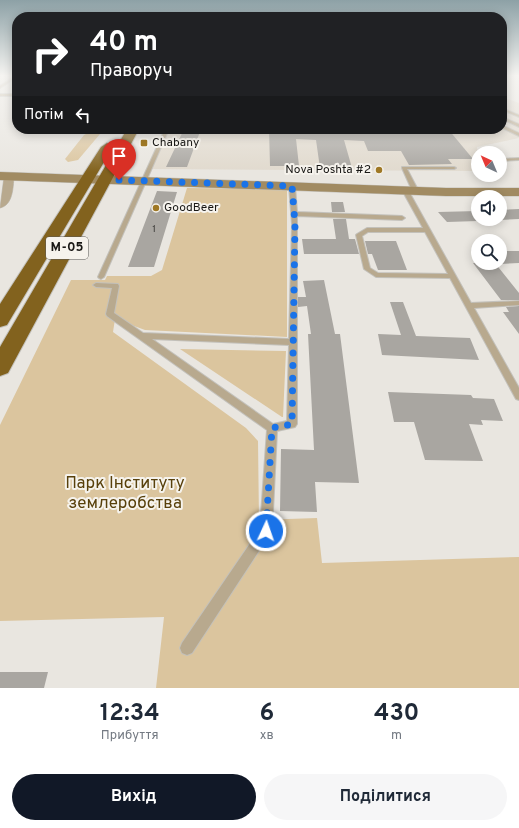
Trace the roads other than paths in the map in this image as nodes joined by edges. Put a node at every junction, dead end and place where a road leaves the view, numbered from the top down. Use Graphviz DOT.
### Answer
graph roads {
  1 [pos="507,111"];
  2 [pos="519,116"];
  3 [pos="507,120"];
  4 [pos="519,126"];
  5 [pos="507,129"];
  6 [pos="130,134"];
  7 [pos="165,134"];
  8 [pos="115,135"];
  9 [pos="519,135"];
  10 [pos="519,159"];
  11 [pos="507,160"];
  12 [pos="454,168"];
  13 [pos="4,177"];
  14 [pos="88,179"];
  15 [pos="105,179"];
  16 [pos="146,181"];
  17 [pos="292,186"];
  18 [pos="409,189"];
  19 [pos="519,192"];
  20 [pos="0,205"];
  21 [pos="294,214"];
  22 [pos="402,218"];
  23 [pos="427,230"];
  24 [pos="452,276"];
  25 [pos="21,287"];
  26 [pos="519,303"];
  27 [pos="0,305"];
  28 [pos="469,306"];
  29 [pos="0,320"];
  30 [pos="140,336"];
  31 [pos="293,342"];
  32 [pos="0,366"];
  33 [pos="518,395"];
  34 [pos="272,428"];
  35 [pos="187,648"];
  1 -- 2 [label="lane"];
  3 -- 4 [label="lane"];
  5 -- 9 [label="lane"];
  6 -- 15 [label="highway, М-05"];
  7 -- 16 [label="lane"];
  8 -- 14 [label="highway, М-05"];
  10 -- 11 [label="lane"];
  12 -- 18 [label="lane"];
  13 -- 14 [label="street"];
  13 -- 20 [label="street"];
  14 -- 15 [label="street"];
  14 -- 25 [label="highway, М-05"];
  15 -- 16 [label="street"];
  15 -- 32 [label="highway, М-05"];
  16 -- 17 [label="street"];
  16 -- 30 [label="lane"];
  17 -- 18 [label="street"];
  17 -- 21 [label="lane"];
  18 -- 19 [label="street"];
  18 -- 23 [label="lane"];
  21 -- 22 [label="lane"];
  21 -- 31 [label="lane"];
  23 -- 24 [label="lane"];
  23 -- 24 [label="lane"];
  24 -- 28 [label="lane"];
  25 -- 27 [label="lane"];
  25 -- 29 [label="highway, М-05"];
  26 -- 28 [label="lane"];
  28 -- 33 [label="lane"];
  30 -- 31 [label="lane"];
  30 -- 34 [label="lane"];
  31 -- 34 [label="lane"];
  34 -- 35 [label="lane"];
}
